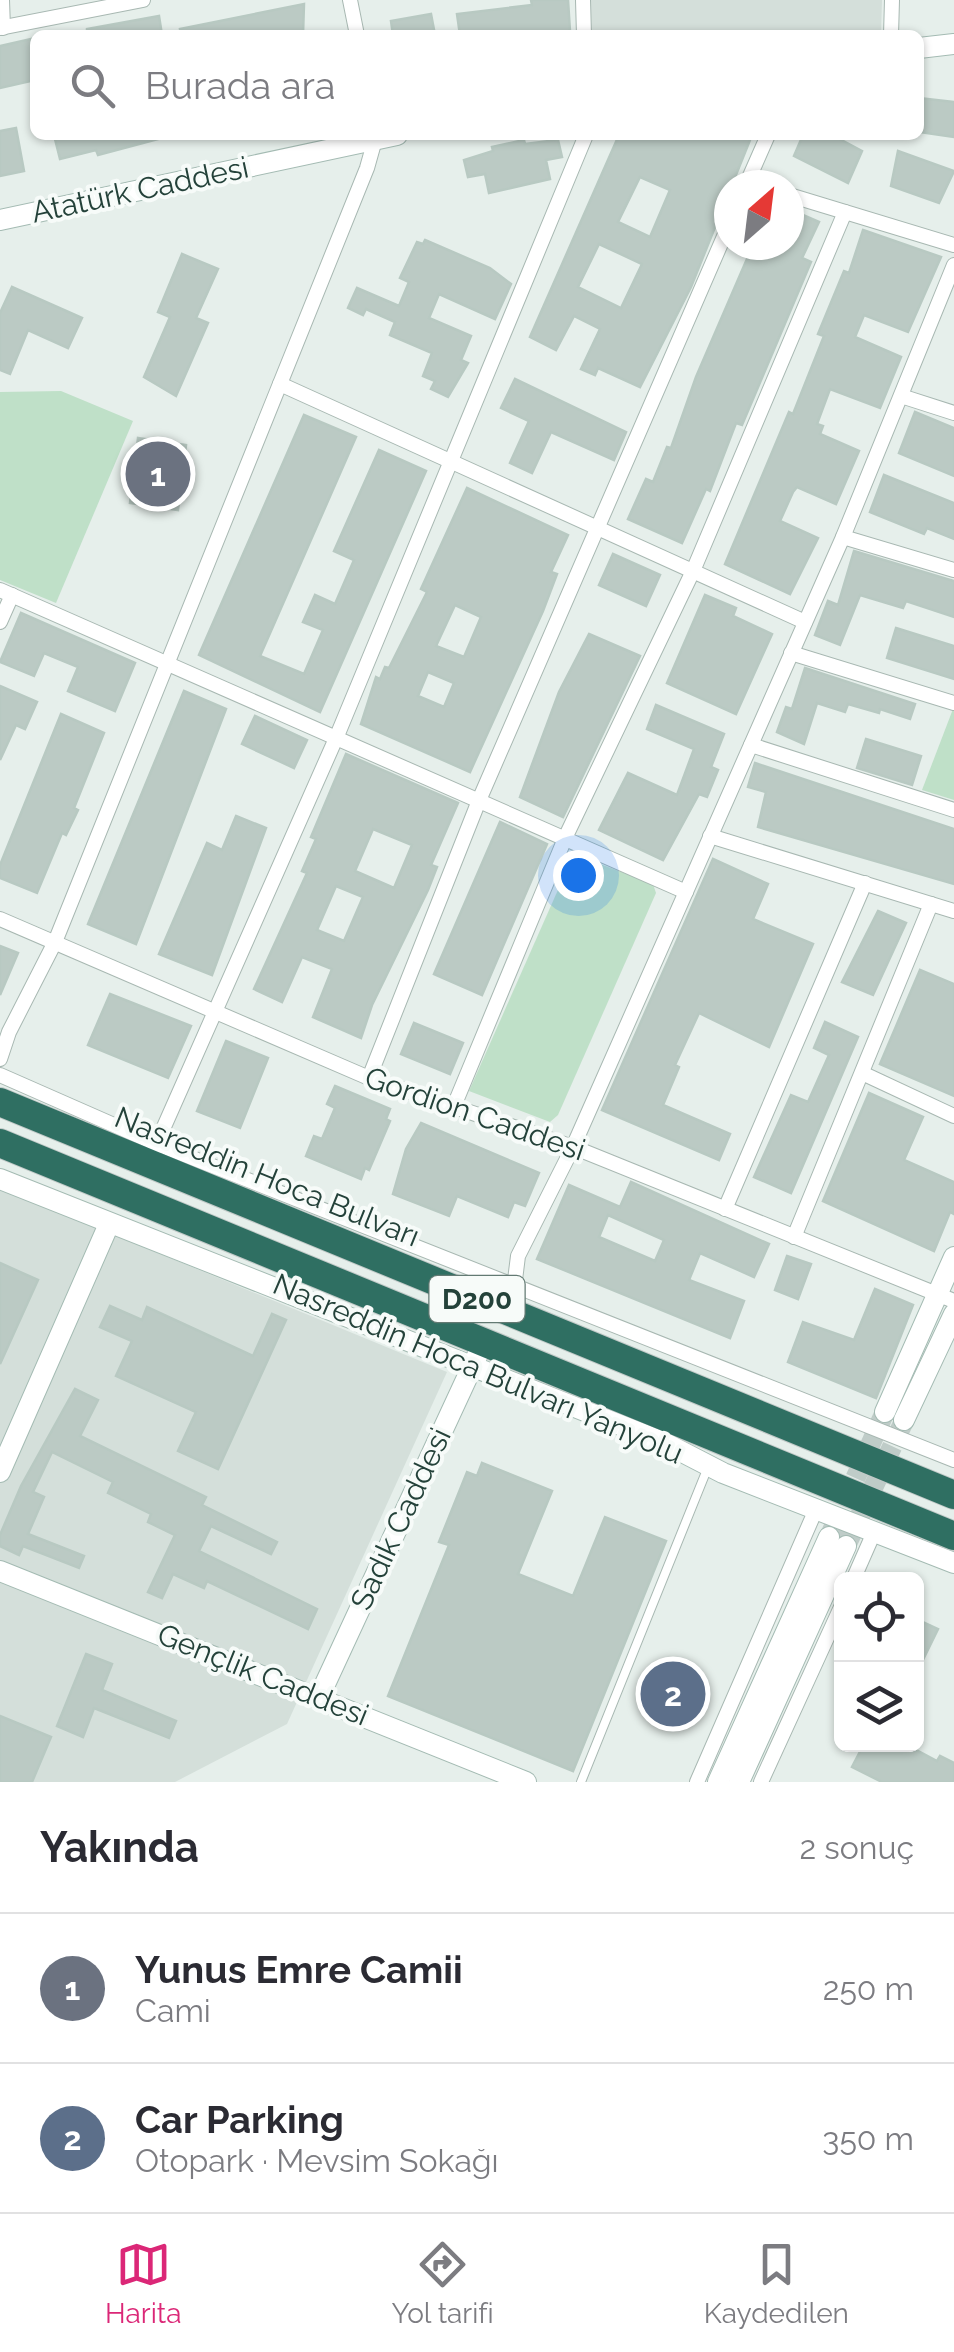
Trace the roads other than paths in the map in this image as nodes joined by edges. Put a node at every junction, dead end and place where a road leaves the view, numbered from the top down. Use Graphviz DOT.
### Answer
graph roads {
  1 [pos="2,0"];
  2 [pos="143,0"];
  3 [pos="350,0"];
  4 [pos="584,0"];
  5 [pos="892,0"];
  6 [pos="2,28"];
  7 [pos="356,30"];
  8 [pos="584,30"];
  9 [pos="891,30"];
  10 [pos="954,44"];
  11 [pos="924,47"];
  12 [pos="365,140"];
  13 [pos="381,140"];
  14 [pos="584,140"];
  15 [pos="766,140"];
  16 [pos="755,170"];
  17 [pos="804,200"];
  18 [pos="845,212"];
  19 [pos="0,220"];
  20 [pos="954,245"];
  21 [pos="714,260"];
  22 [pos="954,265"];
  23 [pos="280,384"];
  24 [pos="900,396"];
  25 [pos="954,412"];
  26 [pos="451,461"];
  27 [pos="598,528"];
  28 [pos="843,537"];
  29 [pos="954,570"];
  30 [pos="693,571"];
  31 [pos="6,593"];
  32 [pos="0,622"];
  33 [pos="805,622"];
  34 [pos="791,653"];
  35 [pos="168,663"];
  36 [pos="954,703"];
  37 [pos="337,736"];
  38 [pos="751,745"];
  39 [pos="480,798"];
  40 [pos="954,810"];
  41 [pos="566,836"];
  42 [pos="710,836"];
  43 [pos="865,883"];
  44 [pos="686,892"];
  45 [pos="931,904"];
  46 [pos="954,911"];
  47 [pos="0,919"];
  48 [pos="55,942"];
  49 [pos="216,1010"];
  50 [pos="0,1059"];
  51 [pos="862,1073"];
  52 [pos="0,1076"];
  53 [pos="369,1078"];
  54 [pos="0,1102"];
  55 [pos="454,1106"];
  56 [pos="954,1116"];
  57 [pos="0,1143"];
  58 [pos="573,1147"];
  59 [pos="152,1154"];
  60 [pos="0,1179"];
  61 [pos="726,1208"];
  62 [pos="109,1224"];
  63 [pos="794,1237"];
  64 [pos="954,1257"];
  65 [pos="514,1288"];
  66 [pos="946,1298"];
  67 [pos="954,1314"];
  68 [pos="478,1353"];
  69 [pos="0,1414"];
  70 [pos="20,1423"];
  71 [pos="954,1460"];
  72 [pos="708,1467"];
  73 [pos="0,1472"];
  74 [pos="954,1494"];
  75 [pos="817,1506"];
  76 [pos="875,1530"];
  77 [pos="954,1536"];
  78 [pos="954,1563"];
  79 [pos="0,1571"];
  80 [pos="857,1572"];
  81 [pos="834,1622"];
  82 [pos="319,1697"];
  83 [pos="526,1782"];
  84 [pos="581,1782"];
  85 [pos="696,1782"];
  86 [pos="718,1782"];
  87 [pos="739,1782"];
  88 [pos="761,1782"];
  1 -- 6 [label="street"];
  2 -- 6 [label="street"];
  3 -- 7 [label="street"];
  4 -- 8 [label="street"];
  5 -- 9 [label="street"];
  10 -- 11 [label="street"];
  12 -- 19 [label="street, Atatürk Caddesi"];
  13 -- 23 [label="street"];
  14 -- 26 [label="street"];
  15 -- 16 [label="street"];
  17 -- 18 [label="street"];
  18 -- 20 [label="street"];
  18 -- 30 [label="street"];
  21 -- 27 [label="street"];
  22 -- 24 [label="street"];
  23 -- 26 [label="street"];
  23 -- 35 [label="street"];
  24 -- 25 [label="street"];
  24 -- 28 [label="street"];
  26 -- 27 [label="street"];
  26 -- 37 [label="street"];
  27 -- 30 [label="street"];
  27 -- 39 [label="street"];
  28 -- 29 [label="street"];
  28 -- 33 [label="street"];
  30 -- 33 [label="street"];
  30 -- 41 [label="street"];
  31 -- 32 [label="street"];
  31 -- 35 [label="street"];
  33 -- 34 [label="street"];
  34 -- 36 [label="street"];
  34 -- 38 [label="street"];
  35 -- 37 [label="street"];
  35 -- 48 [label="street"];
  37 -- 39 [label="street"];
  37 -- 49 [label="street"];
  38 -- 40 [label="street"];
  38 -- 42 [label="street"];
  39 -- 41 [label="street"];
  39 -- 53 [label="street"];
  41 -- 44 [label="street"];
  41 -- 55 [label="street"];
  42 -- 43 [label="street"];
  42 -- 44 [label="street"];
  43 -- 45 [label="street"];
  43 -- 61 [label="street"];
  44 -- 58 [label="street"];
  45 -- 46 [label="street"];
  45 -- 51 [label="street"];
  47 -- 48 [label="street, Gordion Caddesi"];
  48 -- 49 [label="street, Gordion Caddesi"];
  48 -- 50 [label="street"];
  49 -- 53 [label="street, Gordion Caddesi"];
  49 -- 59 [label="street"];
  51 -- 56 [label="street"];
  51 -- 63 [label="street"];
  52 -- 59 [label="street"];
  53 -- 55 [label="street, Gordion Caddesi"];
  54 -- 59 [label="highway, Nasreddin Hoca Bulvarı / D200"];
  55 -- 58 [label="street, Gordion Caddesi"];
  57 -- 68 [label="highway, D200"];
  58 -- 61 [label="street, Gordion Caddesi"];
  58 -- 65 [label="street"];
  59 -- 65 [label="street"];
  59 -- 74 [label="highway, Nasreddin Hoca Bulvarı / D200"];
  60 -- 62 [label="street, Nasreddin Hoca Bulvarı Yanyolu"];
  61 -- 63 [label="street, Gordion Caddesi"];
  62 -- 68 [label="street, Nasreddin Hoca Bulvarı Yanyolu"];
  62 -- 70 [label="street"];
  63 -- 66 [label="street, Gordion Caddesi"];
  64 -- 66 [label="street"];
  65 -- 71 [label="street"];
  66 -- 67 [label="street"];
  68 -- 72 [label="street, Nasreddin Hoca Bulvarı Yanyolu"];
  68 -- 77 [label="highway, D200"];
  68 -- 82 [label="street, Sadık Caddesi"];
  69 -- 70 [label="street"];
  70 -- 73 [label="street"];
  72 -- 75 [label="street, Nasreddin Hoca Bulvarı Yanyolu"];
  72 -- 84 [label="lane"];
  75 -- 76 [label="street, Nasreddin Hoca Bulvarı Yanyolu"];
  75 -- 85 [label="street"];
  76 -- 78 [label="street, Nasreddin Hoca Bulvarı Yanyolu"];
  76 -- 80 [label="street"];
  79 -- 82 [label="street, Gençlik Caddesi"];
  81 -- 88 [label="street"];
  82 -- 83 [label="street, Gençlik Caddesi"];
  86 -- 87 [label="street"];
}
